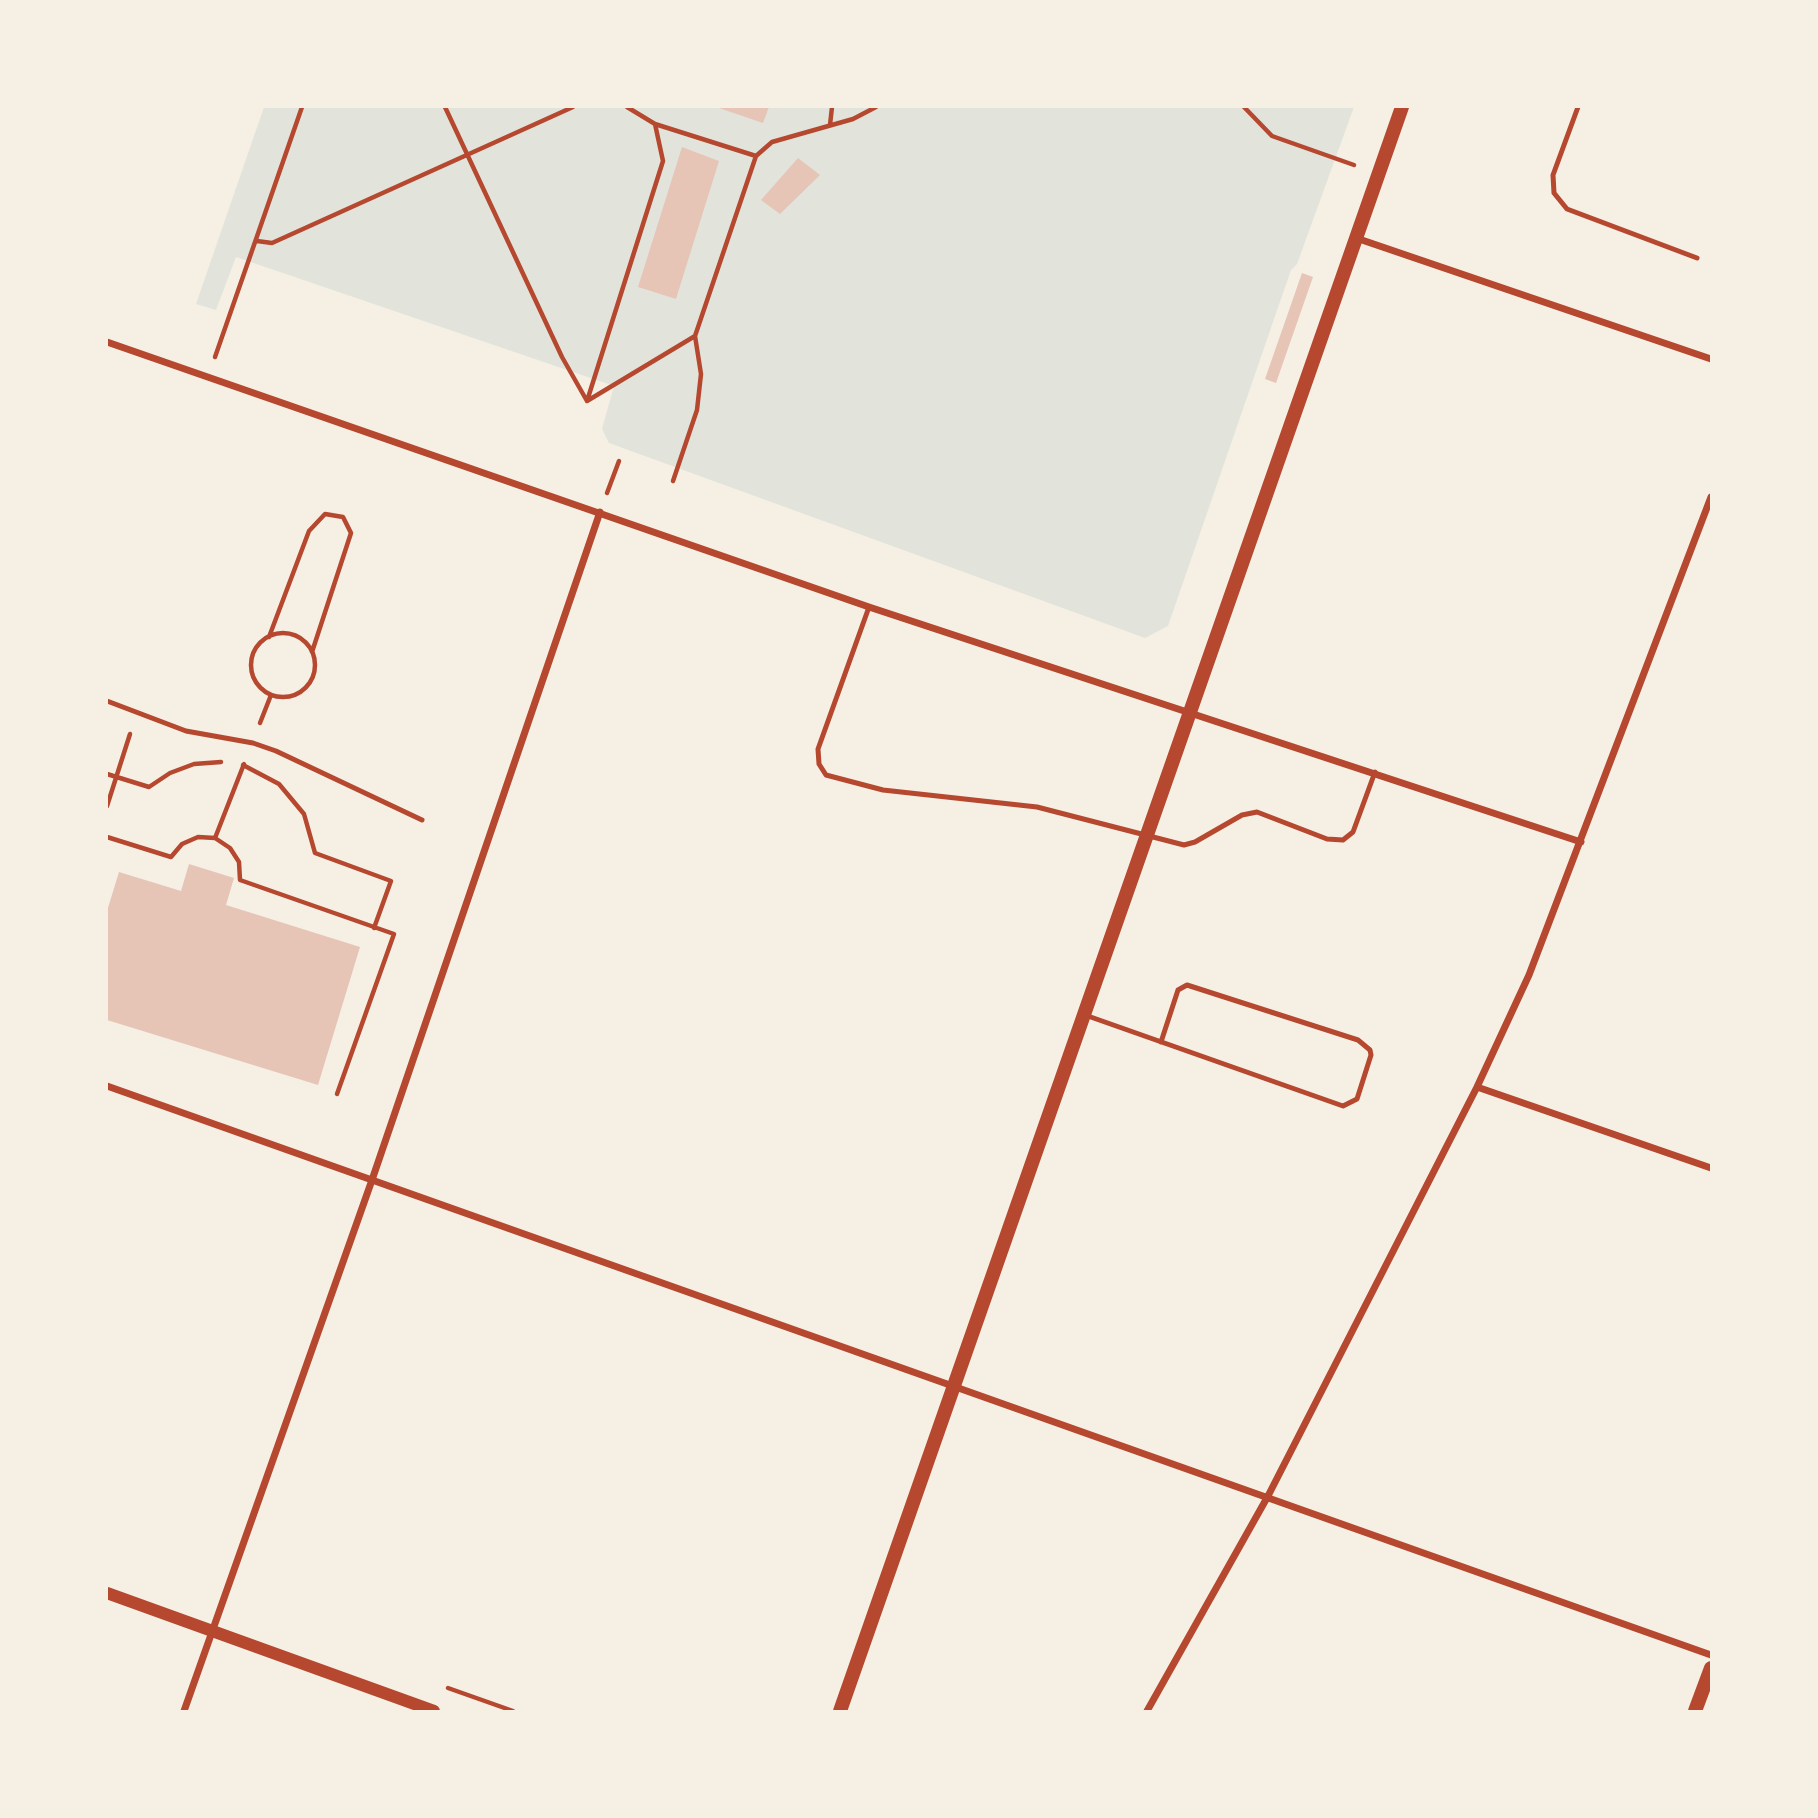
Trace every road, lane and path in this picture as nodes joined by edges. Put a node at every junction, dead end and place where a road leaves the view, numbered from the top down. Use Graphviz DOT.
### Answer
graph roads {
  1 [pos="302,107"];
  2 [pos="445,107"];
  3 [pos="573,107"];
  4 [pos="627,107"];
  5 [pos="832,107"];
  6 [pos="876,107"];
  7 [pos="1244,107"];
  8 [pos="1402,107"];
  9 [pos="1578,107"];
  10 [pos="655,124"];
  11 [pos="830,125"];
  12 [pos="465,155"];
  13 [pos="756,156"];
  14 [pos="1378,173"];
  15 [pos="1355,238"];
  16 [pos="257,241"];
  17 [pos="1697,258"];
  18 [pos="695,336"];
  19 [pos="107,342"];
  20 [pos="1711,359"];
  21 [pos="208,377"];
  22 [pos="587,401"];
  23 [pos="619,461"];
  24 [pos="673,481"];
  25 [pos="1711,497"];
  26 [pos="600,512"];
  27 [pos="869,607"];
  28 [pos="269,637"];
  29 [pos="312,652"];
  30 [pos="107,701"];
  31 [pos="137,712"];
  32 [pos="1191,713"];
  33 [pos="1375,772"];
  34 [pos="107,774"];
  35 [pos="116,777"];
  36 [pos="107,806"];
  37 [pos="422,820"];
  38 [pos="1148,834"];
  39 [pos="107,836"];
  40 [pos="1581,842"];
  41 [pos="374,928"];
  42 [pos="1085,1015"];
  43 [pos="1161,1042"];
  44 [pos="107,1086"];
  45 [pos="1478,1087"];
  46 [pos="337,1094"];
  47 [pos="1711,1168"];
  48 [pos="372,1180"];
  49 [pos="953,1384"];
  50 [pos="1268,1496"];
  51 [pos="107,1593"];
  52 [pos="212,1631"];
  53 [pos="1711,1655"];
  54 [pos="1711,1668"];
  55 [pos="184,1711"];
  56 [pos="434,1711"];
  57 [pos="840,1711"];
  58 [pos="1147,1711"];
  59 [pos="1695,1711"];
  1 -- 16 [label="path"];
  2 -- 12 [label="path"];
  3 -- 12 [label="path"];
  4 -- 10 [label="path"];
  5 -- 11 [label="path"];
  6 -- 11 [label="path"];
  7 -- 14 [label="path"];
  8 -- 14 [label="main road"];
  9 -- 17 [label="lane"];
  10 -- 13 [label="path"];
  10 -- 22 [label="path"];
  11 -- 13 [label="path"];
  12 -- 16 [label="path"];
  12 -- 22 [label="path"];
  13 -- 18 [label="path"];
  14 -- 15 [label="main road"];
  15 -- 20 [label="street"];
  15 -- 32 [label="main road"];
  16 -- 21 [label="path"];
  18 -- 22 [label="path"];
  18 -- 24 [label="path"];
  19 -- 21 [label="street"];
  21 -- 26 [label="street"];
  23 -- 26 [label="path"];
  25 -- 40 [label="street"];
  26 -- 27 [label="street"];
  26 -- 48 [label="street"];
  27 -- 32 [label="street"];
  27 -- 38 [label="lane"];
  28 -- 29 [label="path"];
  28 -- 29 [label="path"];
  28 -- 29 [label="path"];
  30 -- 31 [label="lane"];
  31 -- 35 [label="path"];
  31 -- 37 [label="lane"];
  32 -- 33 [label="street"];
  32 -- 38 [label="main road"];
  33 -- 38 [label="lane"];
  33 -- 40 [label="street"];
  34 -- 35 [label="path"];
  35 -- 36 [label="path"];
  35 -- 41 [label="path"];
  38 -- 42 [label="main road"];
  39 -- 41 [label="path"];
  40 -- 45 [label="street"];
  41 -- 46 [label="path"];
  42 -- 43 [label="lane"];
  42 -- 49 [label="main road"];
  43 -- 43 [label="lane"];
  44 -- 48 [label="street"];
  45 -- 47 [label="street"];
  45 -- 50 [label="street"];
  48 -- 49 [label="street"];
  48 -- 52 [label="street"];
  49 -- 50 [label="street"];
  49 -- 57 [label="main road"];
  50 -- 53 [label="street"];
  50 -- 58 [label="street"];
  51 -- 52 [label="street"];
  52 -- 55 [label="street"];
  52 -- 56 [label="street"];
  54 -- 59 [label="main road"];
}
